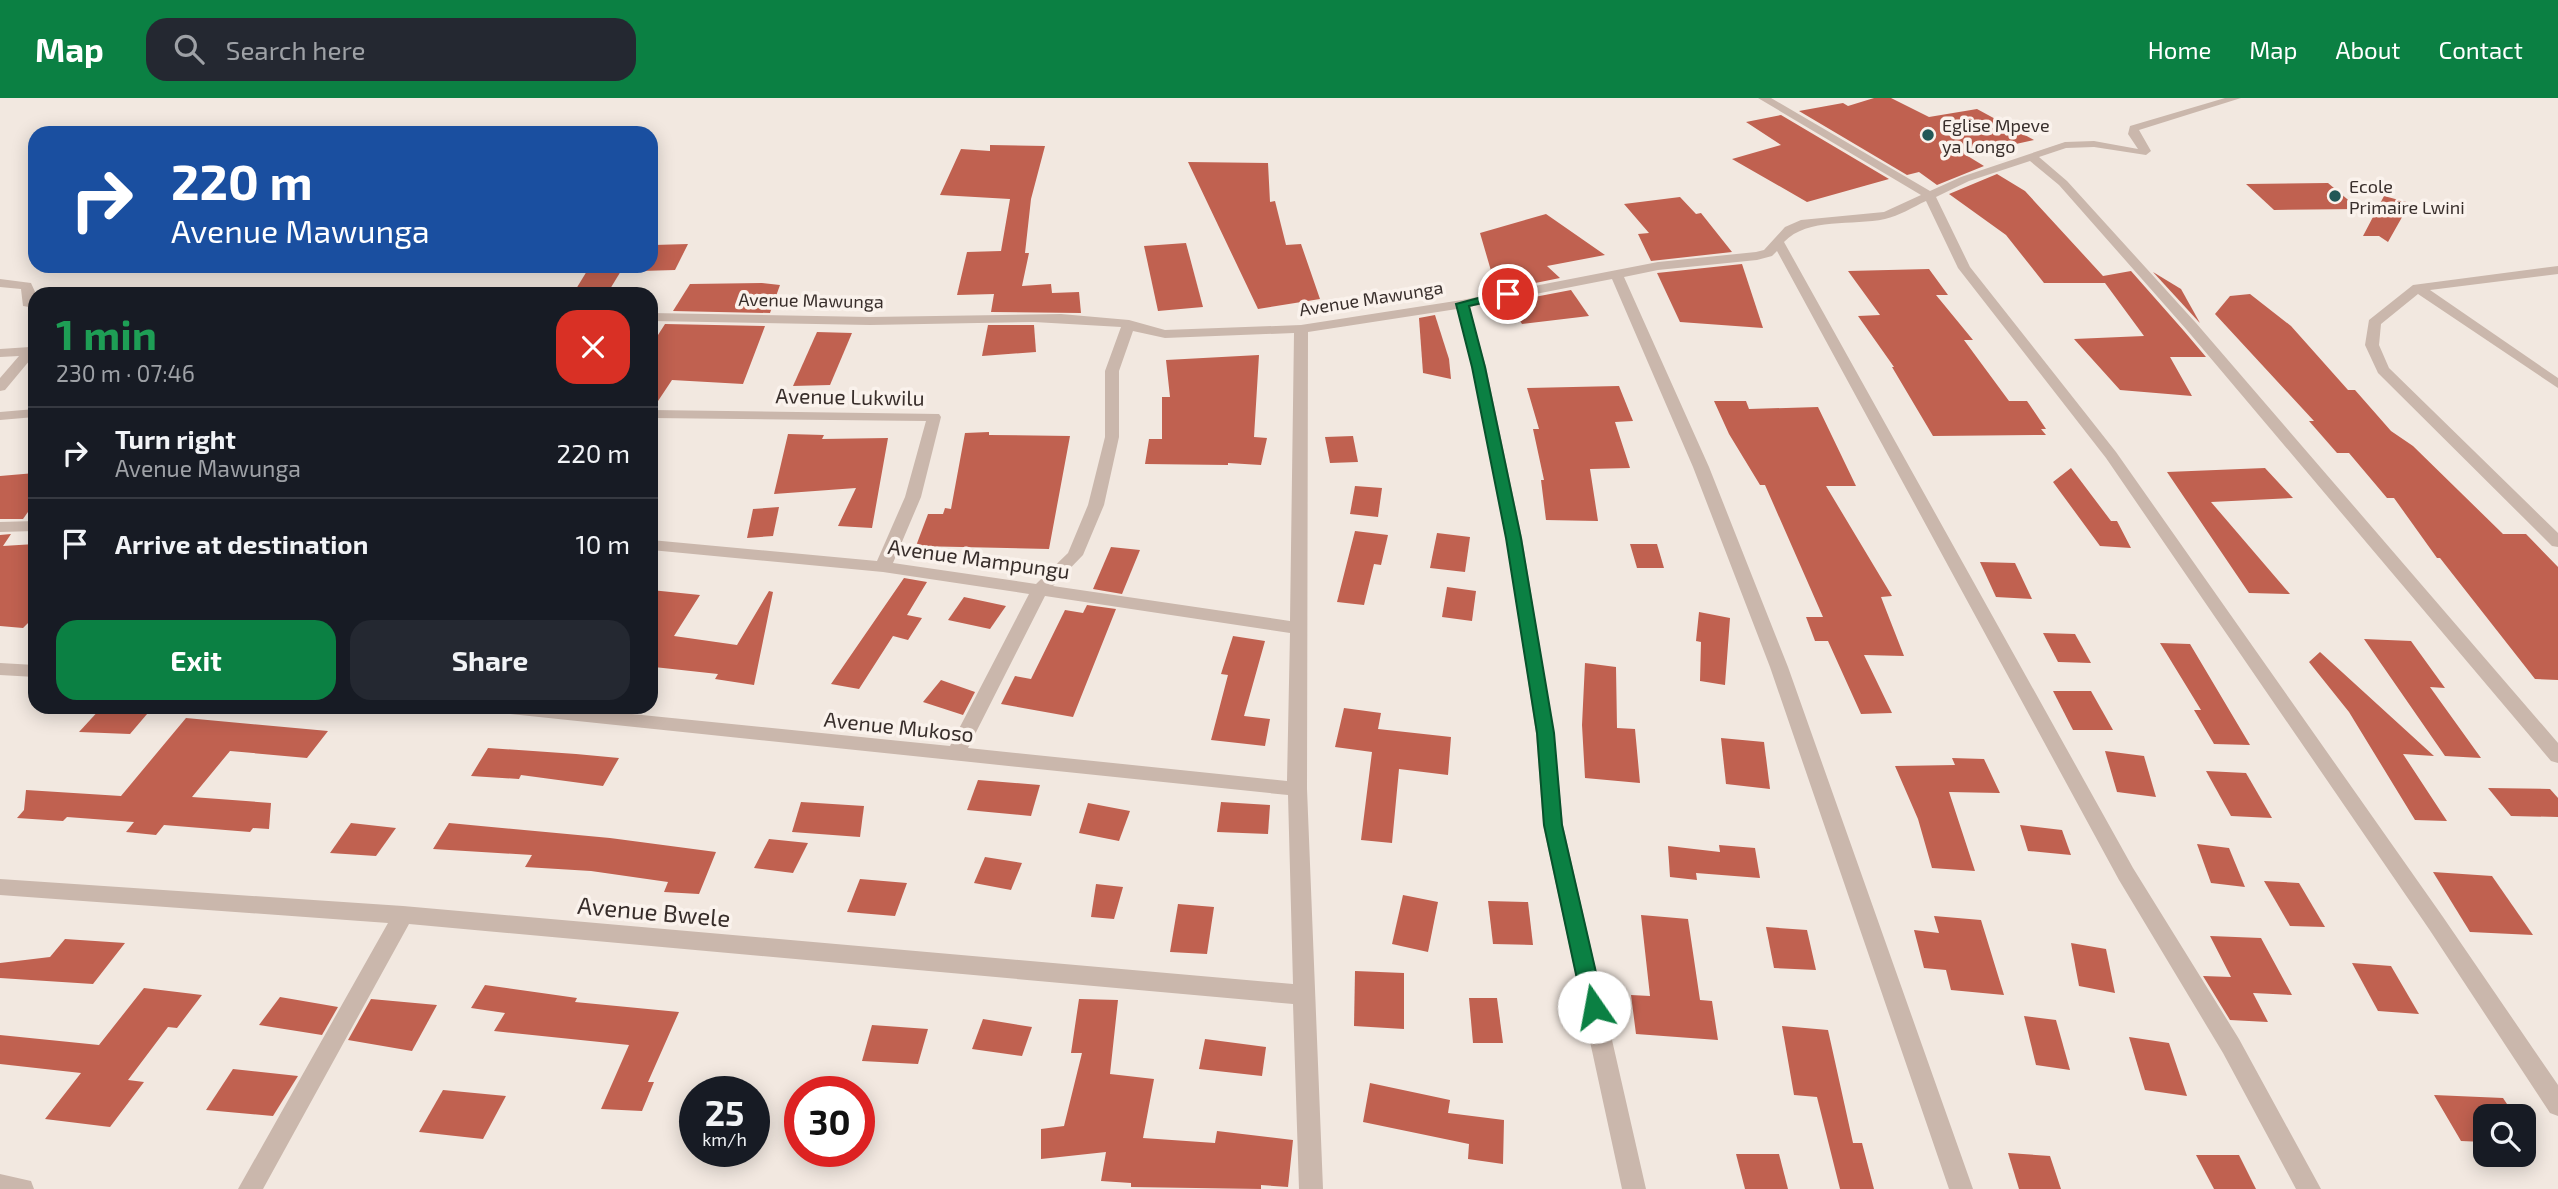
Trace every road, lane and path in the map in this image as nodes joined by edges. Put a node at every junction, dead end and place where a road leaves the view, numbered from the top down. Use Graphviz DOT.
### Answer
graph roads {
  1 [pos="1763,98"];
  2 [pos="2236,98"];
  3 [pos="2032,158"];
  4 [pos="1928,195"];
  5 [pos="1779,242"];
  6 [pos="2558,270"];
  7 [pos="1616,274"];
  8 [pos="0,283"];
  9 [pos="2418,288"];
  10 [pos="28,291"];
  11 [pos="1462,304"];
  12 [pos="658,317"];
  13 [pos="1129,324"];
  14 [pos="1301,329"];
  15 [pos="28,351"];
  16 [pos="0,353"];
  17 [pos="28,353"];
  18 [pos="2557,383"];
  19 [pos="0,387"];
  20 [pos="28,414"];
  21 [pos="658,414"];
  22 [pos="0,416"];
  23 [pos="28,526"];
  24 [pos="0,527"];
  25 [pos="2558,542"];
  26 [pos="658,546"];
  27 [pos="883,567"];
  28 [pos="1040,590"];
  29 [pos="1299,628"];
  30 [pos="0,669"];
  31 [pos="28,671"];
  32 [pos="563,714"];
  33 [pos="955,755"];
  34 [pos="2558,756"];
  35 [pos="1297,789"];
  36 [pos="0,887"];
  37 [pos="403,915"];
  38 [pos="1304,995"];
  39 [pos="2558,1105"];
  40 [pos="0,1186"];
  41 [pos="22,1189"];
  42 [pos="250,1189"];
  43 [pos="1311,1189"];
  44 [pos="1634,1189"];
  45 [pos="1961,1189"];
  46 [pos="2309,1189"];
  1 -- 4 [label="street"];
  2 -- 3 [label="street, Avenue Mawunga"];
  3 -- 4 [label="street, Avenue Mawunga"];
  3 -- 34 [label="street"];
  4 -- 5 [label="street, Avenue Mawunga"];
  4 -- 39 [label="street"];
  5 -- 7 [label="street, Avenue Mawunga"];
  5 -- 46 [label="street"];
  6 -- 9 [label="street"];
  7 -- 11 [label="street, Avenue Mawunga"];
  7 -- 45 [label="street"];
  8 -- 10 [label="street"];
  9 -- 18 [label="street"];
  9 -- 25 [label="street"];
  11 -- 14 [label="street, Avenue Mawunga"];
  11 -- 44 [label="street"];
  12 -- 13 [label="street, Avenue Mawunga"];
  13 -- 14 [label="street, Avenue Mawunga"];
  13 -- 28 [label="street"];
  14 -- 29 [label="street"];
  15 -- 16 [label="street"];
  17 -- 19 [label="street"];
  20 -- 22 [label="street"];
  21 -- 27 [label="street, Avenue Lukwilu"];
  23 -- 24 [label="street"];
  26 -- 27 [label="street, Avenue Mampungu"];
  27 -- 28 [label="street, Avenue Mampungu"];
  28 -- 29 [label="street, Avenue Mampungu"];
  28 -- 33 [label="street"];
  29 -- 35 [label="street"];
  30 -- 31 [label="street"];
  32 -- 33 [label="street, Avenue Mukoso"];
  33 -- 35 [label="street, Avenue Mukoso"];
  35 -- 38 [label="street"];
  36 -- 37 [label="street, Avenue Bwele"];
  37 -- 38 [label="street, Avenue Bwele"];
  37 -- 42 [label="street"];
  38 -- 43 [label="street"];
  40 -- 41 [label="street"];
}
